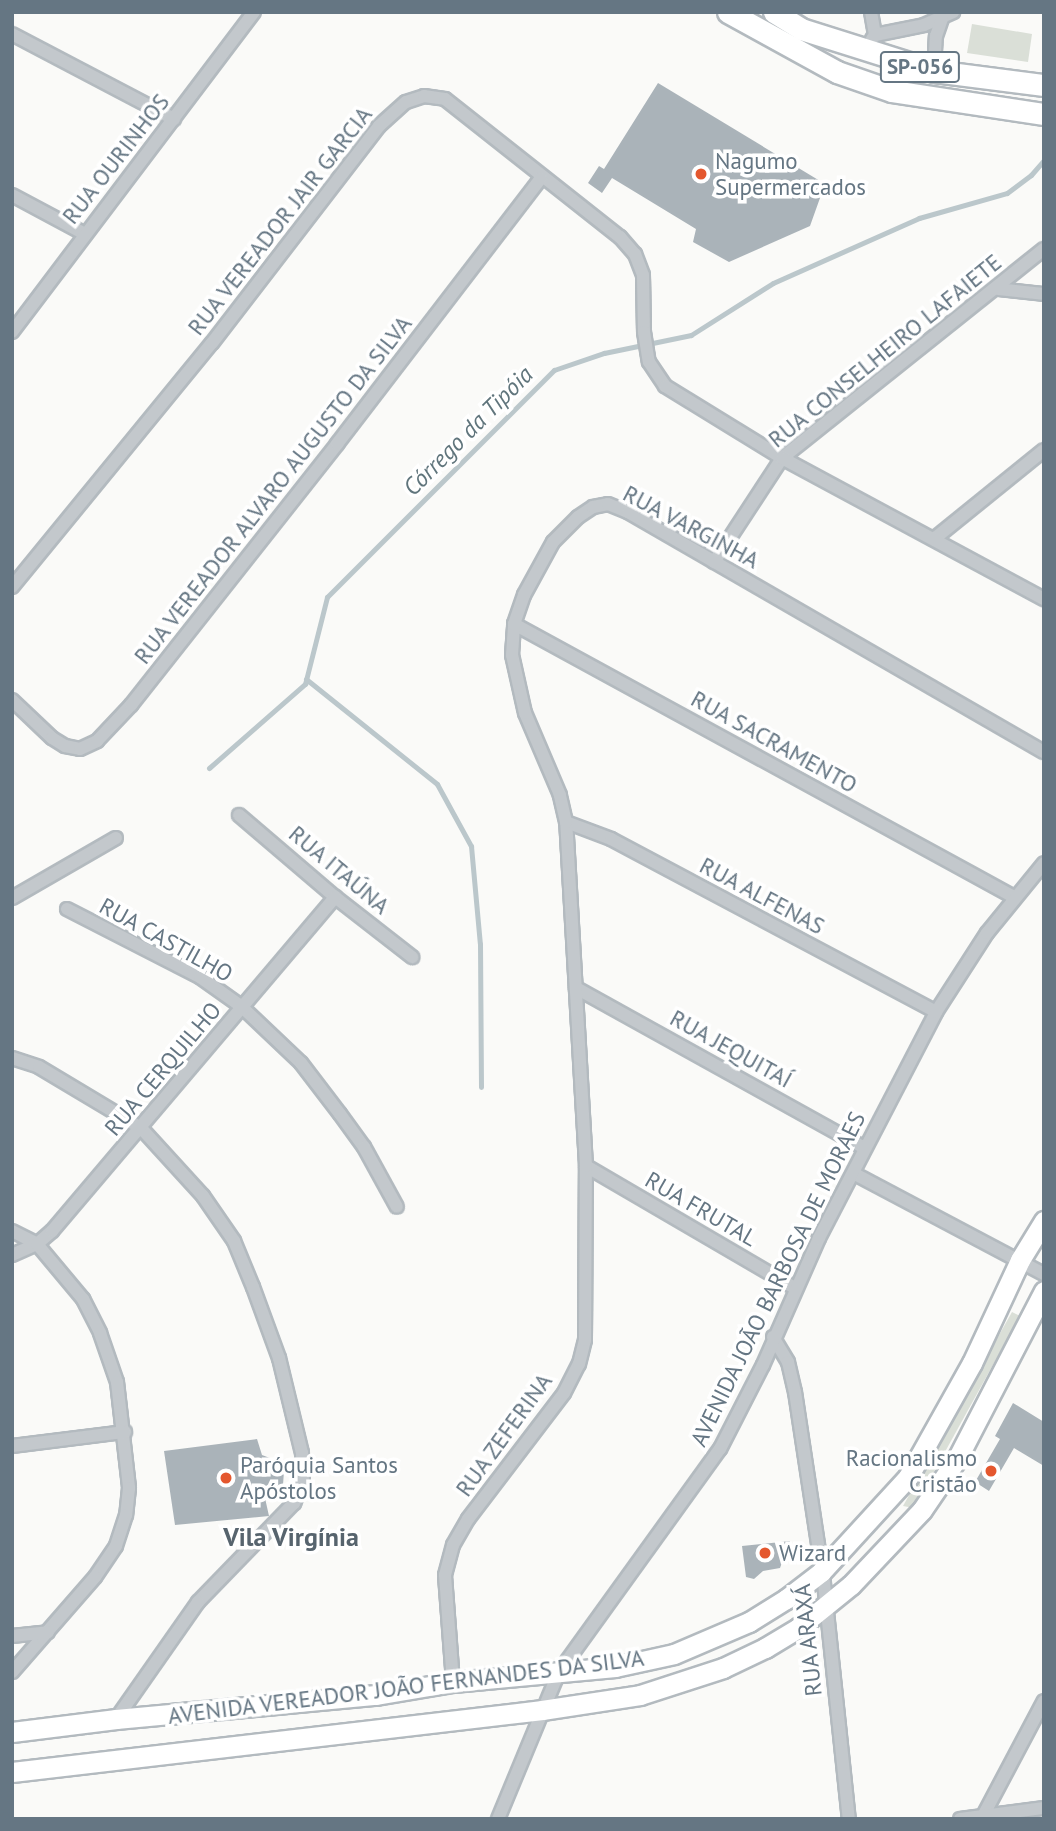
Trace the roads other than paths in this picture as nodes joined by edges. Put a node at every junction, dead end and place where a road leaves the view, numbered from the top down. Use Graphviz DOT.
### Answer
graph roads {
  1 [pos="254,12"];
  2 [pos="728,12"];
  3 [pos="774,12"];
  4 [pos="870,12"];
  5 [pos="947,16"];
  6 [pos="12,34"];
  7 [pos="869,43"];
  8 [pos="934,71"];
  9 [pos="1044,85"];
  10 [pos="1044,114"];
  11 [pos="174,119"];
  12 [pos="541,178"];
  13 [pos="12,195"];
  14 [pos="85,234"];
  15 [pos="1044,249"];
  16 [pos="998,289"];
  17 [pos="1044,294"];
  18 [pos="12,331"];
  19 [pos="1044,450"];
  20 [pos="782,458"];
  21 [pos="934,538"];
  22 [pos="714,562"];
  23 [pos="12,587"];
  24 [pos="1044,599"];
  25 [pos="514,624"];
  26 [pos="12,700"];
  27 [pos="1044,752"];
  28 [pos="239,815"];
  29 [pos="566,822"];
  30 [pos="116,838"];
  31 [pos="1044,863"];
  32 [pos="335,897"];
  33 [pos="1014,897"];
  34 [pos="12,898"];
  35 [pos="67,909"];
  36 [pos="412,957"];
  37 [pos="576,988"];
  38 [pos="242,1007"];
  39 [pos="936,1012"];
  40 [pos="12,1058"];
  41 [pos="141,1128"];
  42 [pos="865,1148"];
  43 [pos="586,1167"];
  44 [pos="855,1174"];
  45 [pos="397,1207"];
  46 [pos="1044,1221"];
  47 [pos="12,1231"];
  48 [pos="37,1244"];
  49 [pos="12,1255"];
  50 [pos="1020,1261"];
  51 [pos="1044,1274"];
  52 [pos="795,1289"];
  53 [pos="1044,1291"];
  54 [pos="773,1337"];
  55 [pos="125,1432"];
  56 [pos="12,1446"];
  57 [pos="821,1572"];
  58 [pos="826,1606"];
  59 [pos="48,1632"];
  60 [pos="12,1636"];
  61 [pos="12,1672"];
  62 [pos="559,1672"];
  63 [pos="453,1682"];
  64 [pos="1044,1701"];
  65 [pos="542,1710"];
  66 [pos="116,1719"];
  67 [pos="12,1732"];
  68 [pos="12,1772"];
  69 [pos="1044,1808"];
  70 [pos="983,1816"];
  71 [pos="498,1819"];
  72 [pos="849,1819"];
  73 [pos="960,1819"];
  1 -- 11 [label="street, RUA OURINHOS"];
  2 -- 10 [label="main road, SP-056"];
  3 -- 7 [label="main road, SP-056"];
  4 -- 7 [label="street"];
  5 -- 7 [label="street"];
  5 -- 8 [label="street"];
  6 -- 11 [label="street"];
  7 -- 8 [label="main road, SP-056"];
  8 -- 9 [label="main road, SP-056"];
  11 -- 14 [label="street, RUA OURINHOS"];
  12 -- 20 [label="street, RUA VEREADOR JAIR GARCIA"];
  12 -- 23 [label="street, RUA VEREADOR JAIR GARCIA"];
  12 -- 26 [label="street, RUA VEREADOR ALVARO AUGUSTO DA SILVA"];
  13 -- 14 [label="street"];
  14 -- 18 [label="street, RUA OURINHOS"];
  15 -- 16 [label="street, RUA CONSELHEIRO LAFAIETE"];
  16 -- 17 [label="street"];
  16 -- 20 [label="street, RUA CONSELHEIRO LAFAIETE"];
  19 -- 21 [label="street"];
  20 -- 21 [label="street"];
  20 -- 22 [label="street, RUA CONSELHEIRO LAFAIETE"];
  21 -- 24 [label="street"];
  22 -- 25 [label="street, RUA VARGINHA"];
  22 -- 27 [label="street, RUA VARGINHA"];
  25 -- 29 [label="street, RUA VARGINHA"];
  25 -- 33 [label="street, RUA SACRAMENTO"];
  28 -- 32 [label="street, RUA ITAÚNA"];
  29 -- 37 [label="street, RUA VARGINHA"];
  29 -- 39 [label="street, RUA ALFENAS"];
  30 -- 34 [label="street"];
  31 -- 33 [label="street, AVENIDA JOÃO BARBOSA DE MORAES"];
  32 -- 36 [label="street, RUA ITAÚNA"];
  32 -- 38 [label="street, RUA CERQUILHO"];
  33 -- 39 [label="street, AVENIDA JOÃO BARBOSA DE MORAES"];
  35 -- 38 [label="street, RUA CASTILHO"];
  37 -- 42 [label="street, RUA JEQUITAÍ"];
  37 -- 43 [label="street, RUA VARGINHA"];
  38 -- 41 [label="street, RUA CERQUILHO"];
  38 -- 45 [label="street, RUA CASTILHO"];
  39 -- 42 [label="street, AVENIDA JOÃO BARBOSA DE MORAES"];
  40 -- 41 [label="street"];
  41 -- 48 [label="street, RUA CERQUILHO"];
  41 -- 66 [label="street"];
  42 -- 44 [label="street, AVENIDA JOÃO BARBOSA DE MORAES"];
  43 -- 52 [label="street, RUA FRUTAL"];
  43 -- 63 [label="street, RUA ZEFERINA"];
  44 -- 50 [label="street"];
  44 -- 52 [label="street, AVENIDA JOÃO BARBOSA DE MORAES"];
  46 -- 50 [label="main road, AVENIDA VEREADOR JOÃO FERNANDES DA SILVA"];
  47 -- 48 [label="street"];
  48 -- 49 [label="street, RUA CERQUILHO"];
  48 -- 55 [label="street"];
  50 -- 51 [label="street"];
  50 -- 57 [label="main road, AVENIDA VEREADOR JOÃO FERNANDES DA SILVA"];
  52 -- 54 [label="street, AVENIDA JOÃO BARBOSA DE MORAES"];
  53 -- 58 [label="main road, AVENIDA VEREADOR JOÃO FERNANDES DA SILVA"];
  54 -- 57 [label="street, RUA ARAXÁ"];
  54 -- 62 [label="street, AVENIDA JOÃO BARBOSA DE MORAES"];
  55 -- 56 [label="street"];
  55 -- 59 [label="street"];
  57 -- 58 [label="street, RUA ARAXÁ"];
  57 -- 62 [label="main road, AVENIDA VEREADOR JOÃO FERNANDES DA SILVA"];
  58 -- 65 [label="main road, AVENIDA VEREADOR JOÃO FERNANDES DA SILVA"];
  58 -- 72 [label="street, RUA ARAXÁ"];
  59 -- 60 [label="street"];
  59 -- 61 [label="street"];
  62 -- 63 [label="main road, AVENIDA VEREADOR JOÃO FERNANDES DA SILVA"];
  62 -- 65 [label="street, AVENIDA JOÃO BARBOSA DE MORAES"];
  63 -- 66 [label="main road, AVENIDA VEREADOR JOÃO FERNANDES DA SILVA"];
  64 -- 70 [label="street"];
  65 -- 68 [label="main road, AVENIDA VEREADOR JOÃO FERNANDES DA SILVA"];
  65 -- 71 [label="street, AVENIDA JOÃO BARBOSA DE MORAES"];
  66 -- 67 [label="main road, AVENIDA VEREADOR JOÃO FERNANDES DA SILVA"];
  69 -- 70 [label="street"];
  70 -- 73 [label="street"];
}
